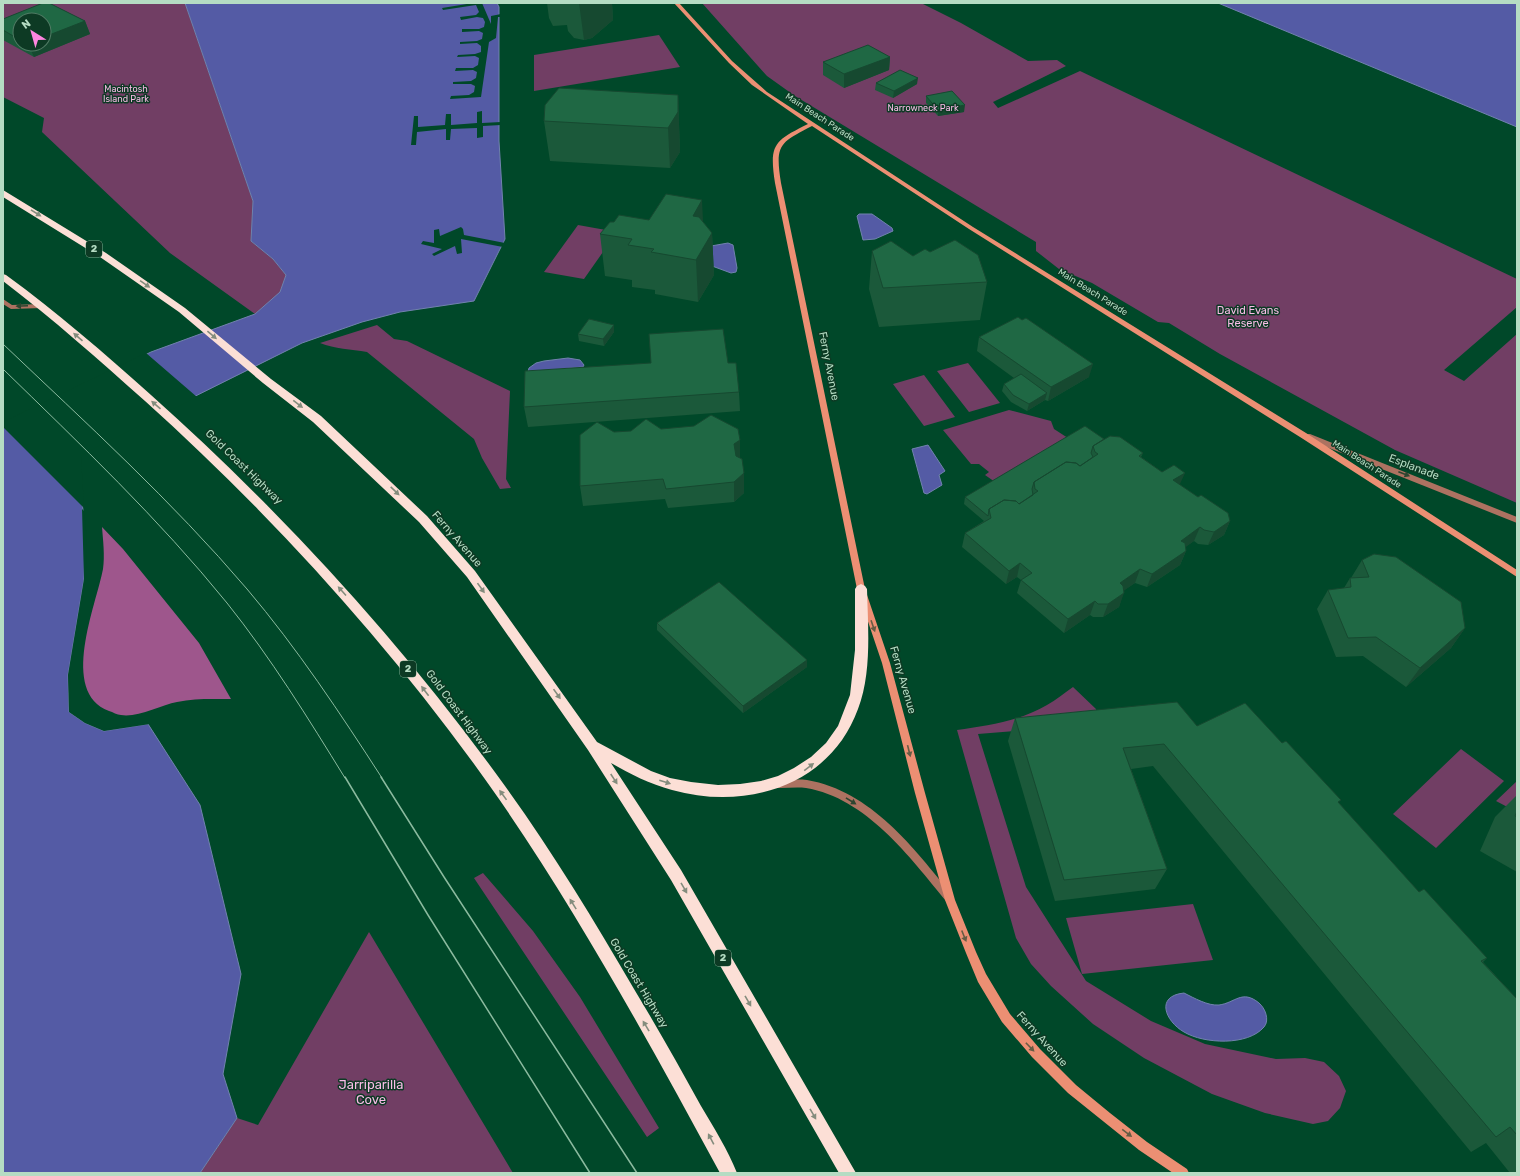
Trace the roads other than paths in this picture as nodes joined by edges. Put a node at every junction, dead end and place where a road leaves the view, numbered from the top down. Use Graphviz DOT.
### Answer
graph roads {
  1 [pos="676,3"];
  2 [pos="812,124"];
  3 [pos="3,193"];
  4 [pos="3,277"];
  5 [pos="3,301"];
  6 [pos="42,306"];
  7 [pos="1303,434"];
  8 [pos="1517,520"];
  9 [pos="1517,574"];
  10 [pos="861,589"];
  11 [pos="593,746"];
  12 [pos="774,784"];
  13 [pos="950,900"];
  14 [pos="729,1173"];
  15 [pos="848,1173"];
  16 [pos="1183,1173"];
  1 -- 2 [label="street, Main Beach Parade"];
  2 -- 7 [label="street, Main Beach Parade"];
  2 -- 10 [label="street, Ferny Avenue"];
  3 -- 11 [label="highway, Ferny Avenue / 2, one-way"];
  4 -- 6 [label="highway, Gold Coast Highway / 2"];
  6 -- 5 [label="street, one-way"];
  14 -- 6 [label="highway, Gold Coast Highway / 2, one-way"];
  7 -- 8 [label="street, Esplanade, one-way"];
  7 -- 9 [label="street, Main Beach Parade"];
  12 -- 10 [label="highway, one-way"];
  10 -- 13 [label="street, Ferny Avenue, one-way"];
  11 -- 12 [label="highway, one-way"];
  11 -- 15 [label="highway, 2, one-way"];
  12 -- 13 [label="street, one-way"];
  13 -- 16 [label="street, Ferny Avenue, one-way"];
}
